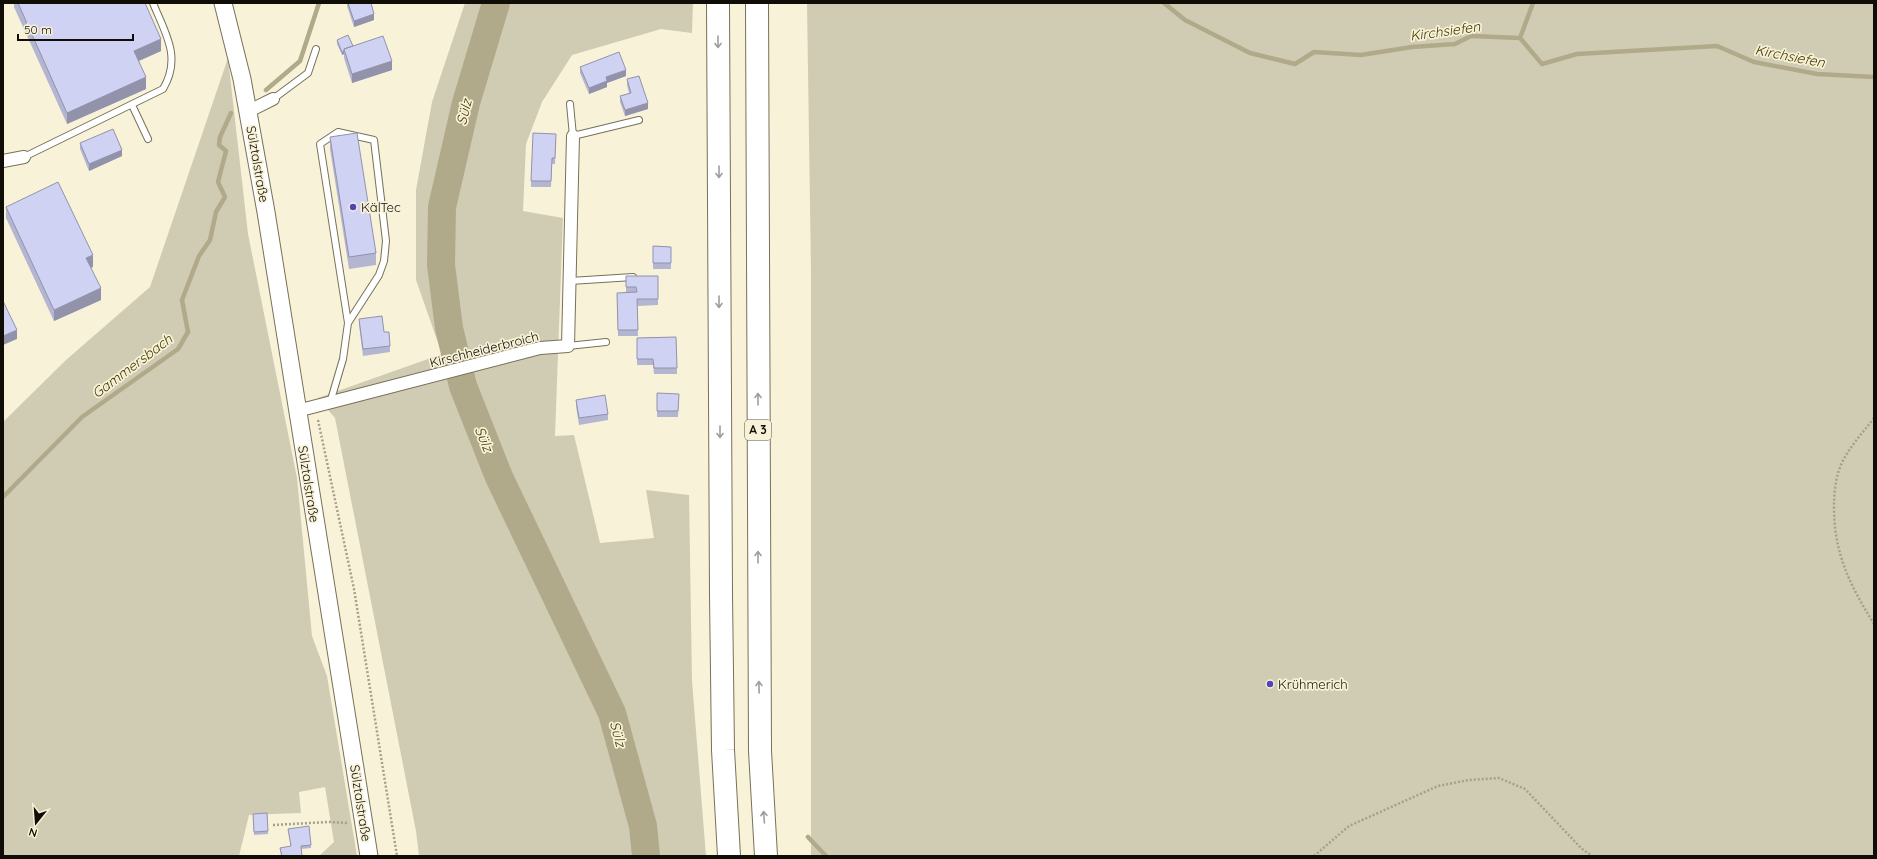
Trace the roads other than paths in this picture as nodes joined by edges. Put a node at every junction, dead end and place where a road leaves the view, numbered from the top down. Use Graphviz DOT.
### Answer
graph roads {
  1 [pos="153,3"];
  2 [pos="223,3"];
  3 [pos="718,3"];
  4 [pos="757,3"];
  5 [pos="316,49"];
  6 [pos="273,99"];
  7 [pos="570,104"];
  8 [pos="132,105"];
  9 [pos="249,111"];
  10 [pos="639,120"];
  11 [pos="573,136"];
  12 [pos="148,139"];
  13 [pos="24,157"];
  14 [pos="3,161"];
  15 [pos="636,277"];
  16 [pos="570,281"];
  17 [pos="348,322"];
  18 [pos="606,342"];
  19 [pos="568,346"];
  20 [pos="330,403"];
  21 [pos="297,411"];
  22 [pos="369,856"];
  23 [pos="729,856"];
  24 [pos="766,856"];
  1 -- 8 [label="lane"];
  2 -- 9 [label="main road, Sülztalstraße"];
  3 -- 23 [label="highway, one-way"];
  24 -- 4 [label="highway, A 3, one-way"];
  5 -- 6 [label="lane"];
  6 -- 9 [label="street, Sülztalstraße"];
  7 -- 11 [label="lane"];
  8 -- 12 [label="lane"];
  8 -- 13 [label="lane"];
  9 -- 21 [label="main road, Sülztalstraße"];
  10 -- 11 [label="lane"];
  11 -- 16 [label="street"];
  13 -- 14 [label="street"];
  15 -- 16 [label="lane"];
  16 -- 19 [label="street"];
  17 -- 17 [label="lane"];
  17 -- 20 [label="lane"];
  18 -- 19 [label="lane"];
  19 -- 20 [label="street, Kirschheiderbroich"];
  20 -- 21 [label="street, Kirschheiderbroich"];
  21 -- 22 [label="main road, Sülztalstraße"];
}
